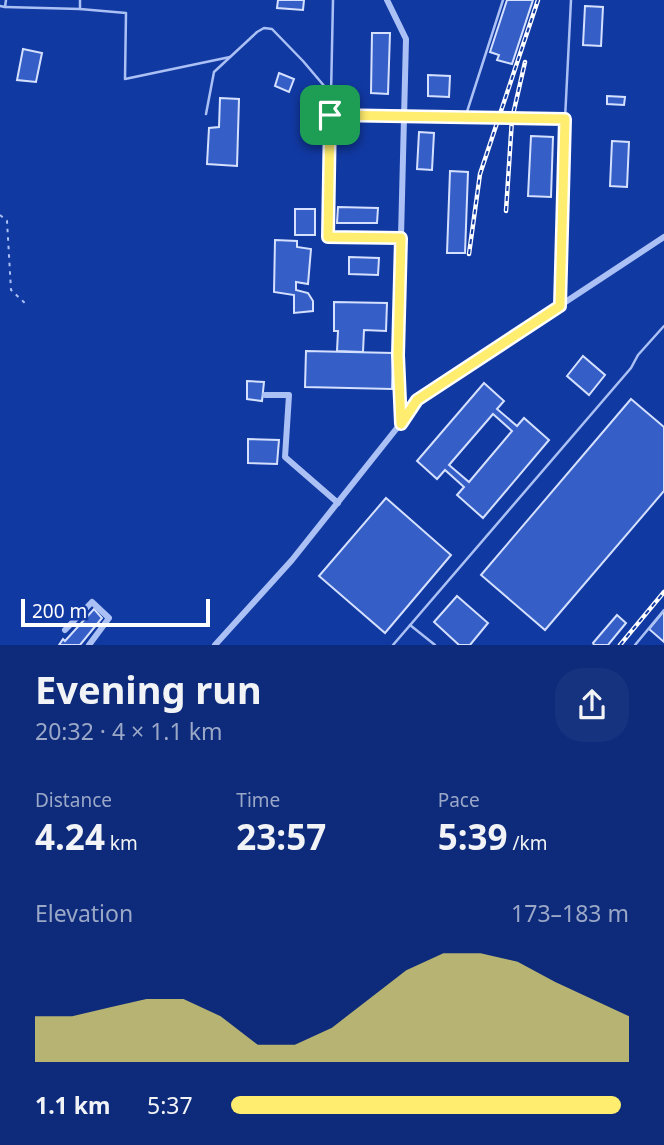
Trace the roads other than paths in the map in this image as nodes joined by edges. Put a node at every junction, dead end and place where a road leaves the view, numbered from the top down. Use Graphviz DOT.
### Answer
graph roads {
  1 [pos="6,0"];
  2 [pos="80,0"];
  3 [pos="333,0"];
  4 [pos="387,0"];
  5 [pos="503,0"];
  6 [pos="571,0"];
  7 [pos="0,6"];
  8 [pos="5,6"];
  9 [pos="80,9"];
  10 [pos="230,57"];
  11 [pos="331,94"];
  12 [pos="206,114"];
  13 [pos="330,115"];
  14 [pos="404,117"];
  15 [pos="465,118"];
  16 [pos="565,119"];
  17 [pos="664,237"];
  18 [pos="401,238"];
  19 [pos="560,306"];
  20 [pos="664,326"];
  21 [pos="265,395"];
  22 [pos="401,424"];
  23 [pos="338,503"];
  24 [pos="664,610"];
  25 [pos="410,625"];
  26 [pos="65,629"];
  27 [pos="89,645"];
  28 [pos="215,645"];
  29 [pos="393,645"];
  30 [pos="435,645"];
  31 [pos="635,645"];
  1 -- 8 [label="lane"];
  2 -- 9 [label="lane"];
  3 -- 11 [label="lane"];
  4 -- 14 [label="street"];
  5 -- 15 [label="lane"];
  6 -- 16 [label="lane"];
  7 -- 8 [label="lane"];
  8 -- 9 [label="lane"];
  9 -- 10 [label="lane"];
  10 -- 11 [label="lane"];
  10 -- 12 [label="lane"];
  11 -- 13 [label="lane"];
  13 -- 14 [label="lane"];
  13 -- 18 [label="lane"];
  14 -- 15 [label="lane"];
  14 -- 18 [label="street"];
  15 -- 16 [label="lane"];
  16 -- 19 [label="lane"];
  17 -- 19 [label="street"];
  18 -- 22 [label="street"];
  19 -- 22 [label="street"];
  20 -- 25 [label="lane"];
  21 -- 23 [label="street"];
  22 -- 23 [label="street"];
  23 -- 28 [label="street"];
  24 -- 31 [label="lane"];
  25 -- 29 [label="lane"];
  25 -- 30 [label="lane"];
  26 -- 27 [label="street"];
}
